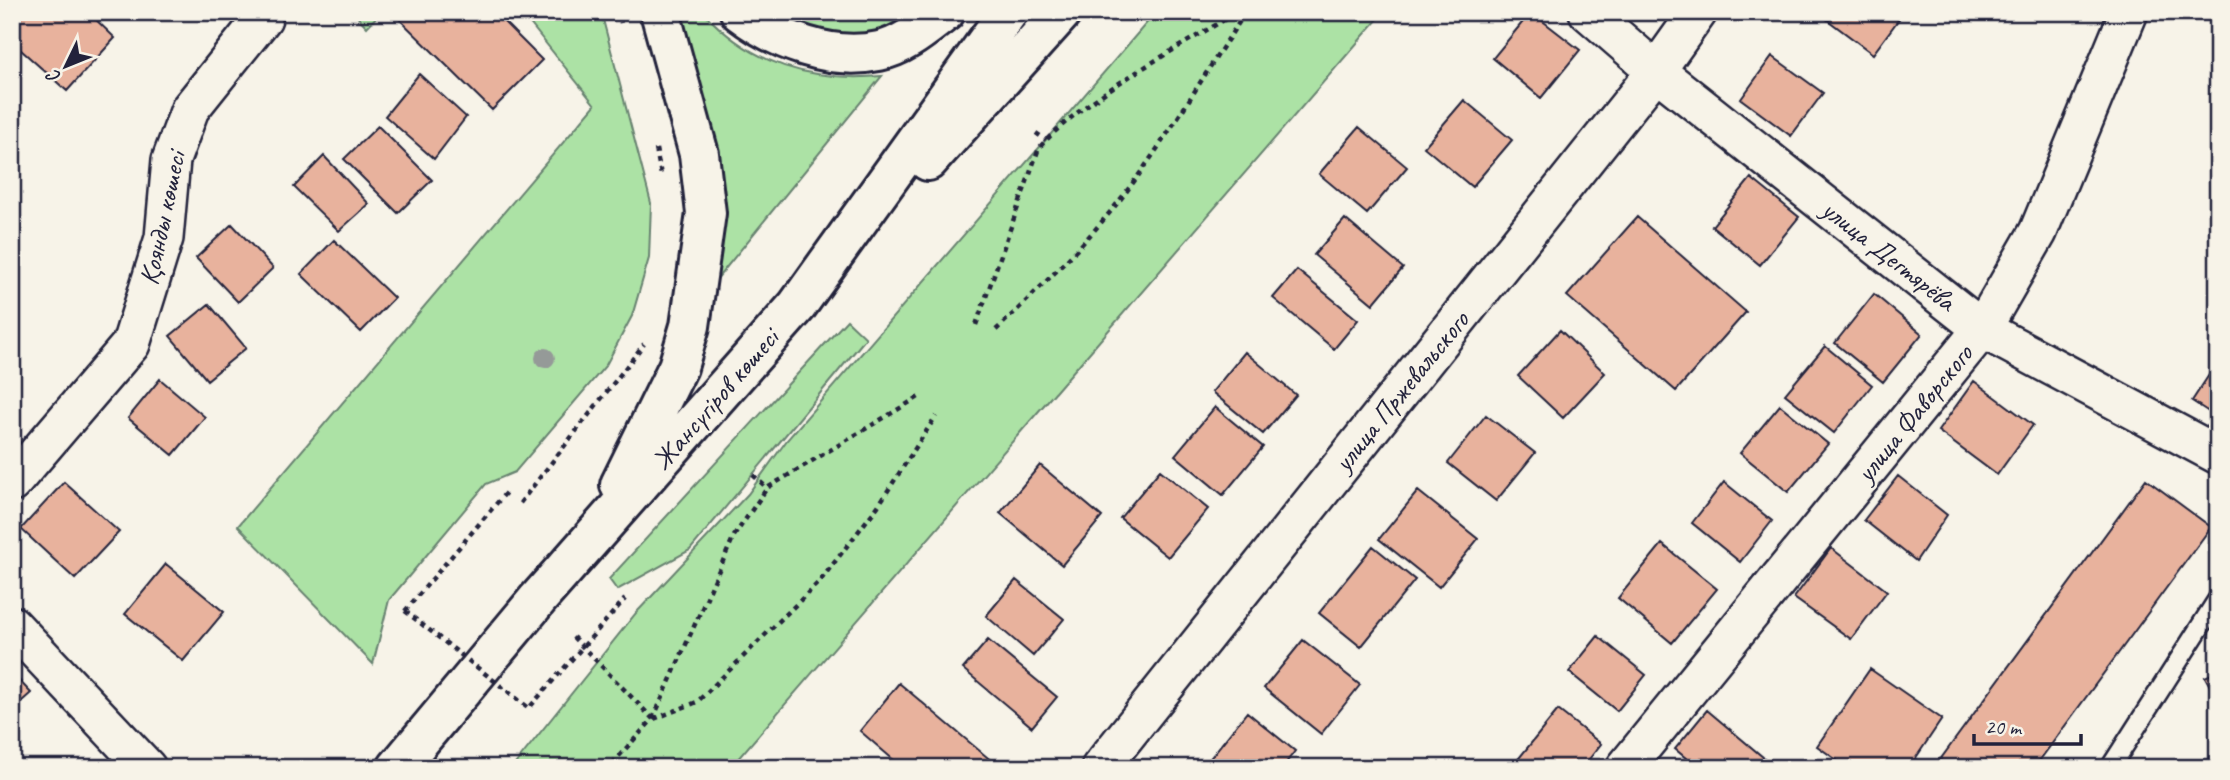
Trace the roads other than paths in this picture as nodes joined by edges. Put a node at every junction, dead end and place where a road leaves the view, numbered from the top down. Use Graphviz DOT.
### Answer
graph roads {
  1 [pos="660,12"];
  2 [pos="740,12"];
  3 [pos="945,12"];
  4 [pos="1007,12"];
  5 [pos="1062,12"];
  6 [pos="1588,12"];
  7 [pos="1698,12"];
  8 [pos="2129,12"];
  9 [pos="263,18"];
  10 [pos="1656,71"];
  11 [pos="797,306"];
  12 [pos="1982,329"];
  13 [pos="2218,455"];
  14 [pos="12,483"];
  15 [pos="594,536"];
  16 [pos="2218,599"];
  17 [pos="12,625"];
  18 [pos="148,768"];
  19 [pos="397,768"];
  20 [pos="1100,768"];
  21 [pos="1625,768"];
  22 [pos="2110,768"];
  1 -- 15 [label="main road"];
  2 -- 3 [label="main road"];
  4 -- 11 [label="main road, Жансүгіров көшесі"];
  5 -- 11 [label="main road"];
  6 -- 10 [label="street, улица Дегтярёва"];
  7 -- 10 [label="street, улица Пржевальского"];
  8 -- 12 [label="street, улица Фаворского"];
  9 -- 14 [label="street, Қоянды көшесі"];
  10 -- 12 [label="street, улица Дегтярёва"];
  10 -- 20 [label="street, улица Пржевальского"];
  11 -- 15 [label="main road, Жансүгіров көшесі"];
  12 -- 13 [label="street, улица Дегтярёва"];
  12 -- 21 [label="street, улица Фаворского"];
  15 -- 19 [label="main road, Жансүгіров көшесі"];
  16 -- 22 [label="lane"];
  17 -- 18 [label="street"];
}
